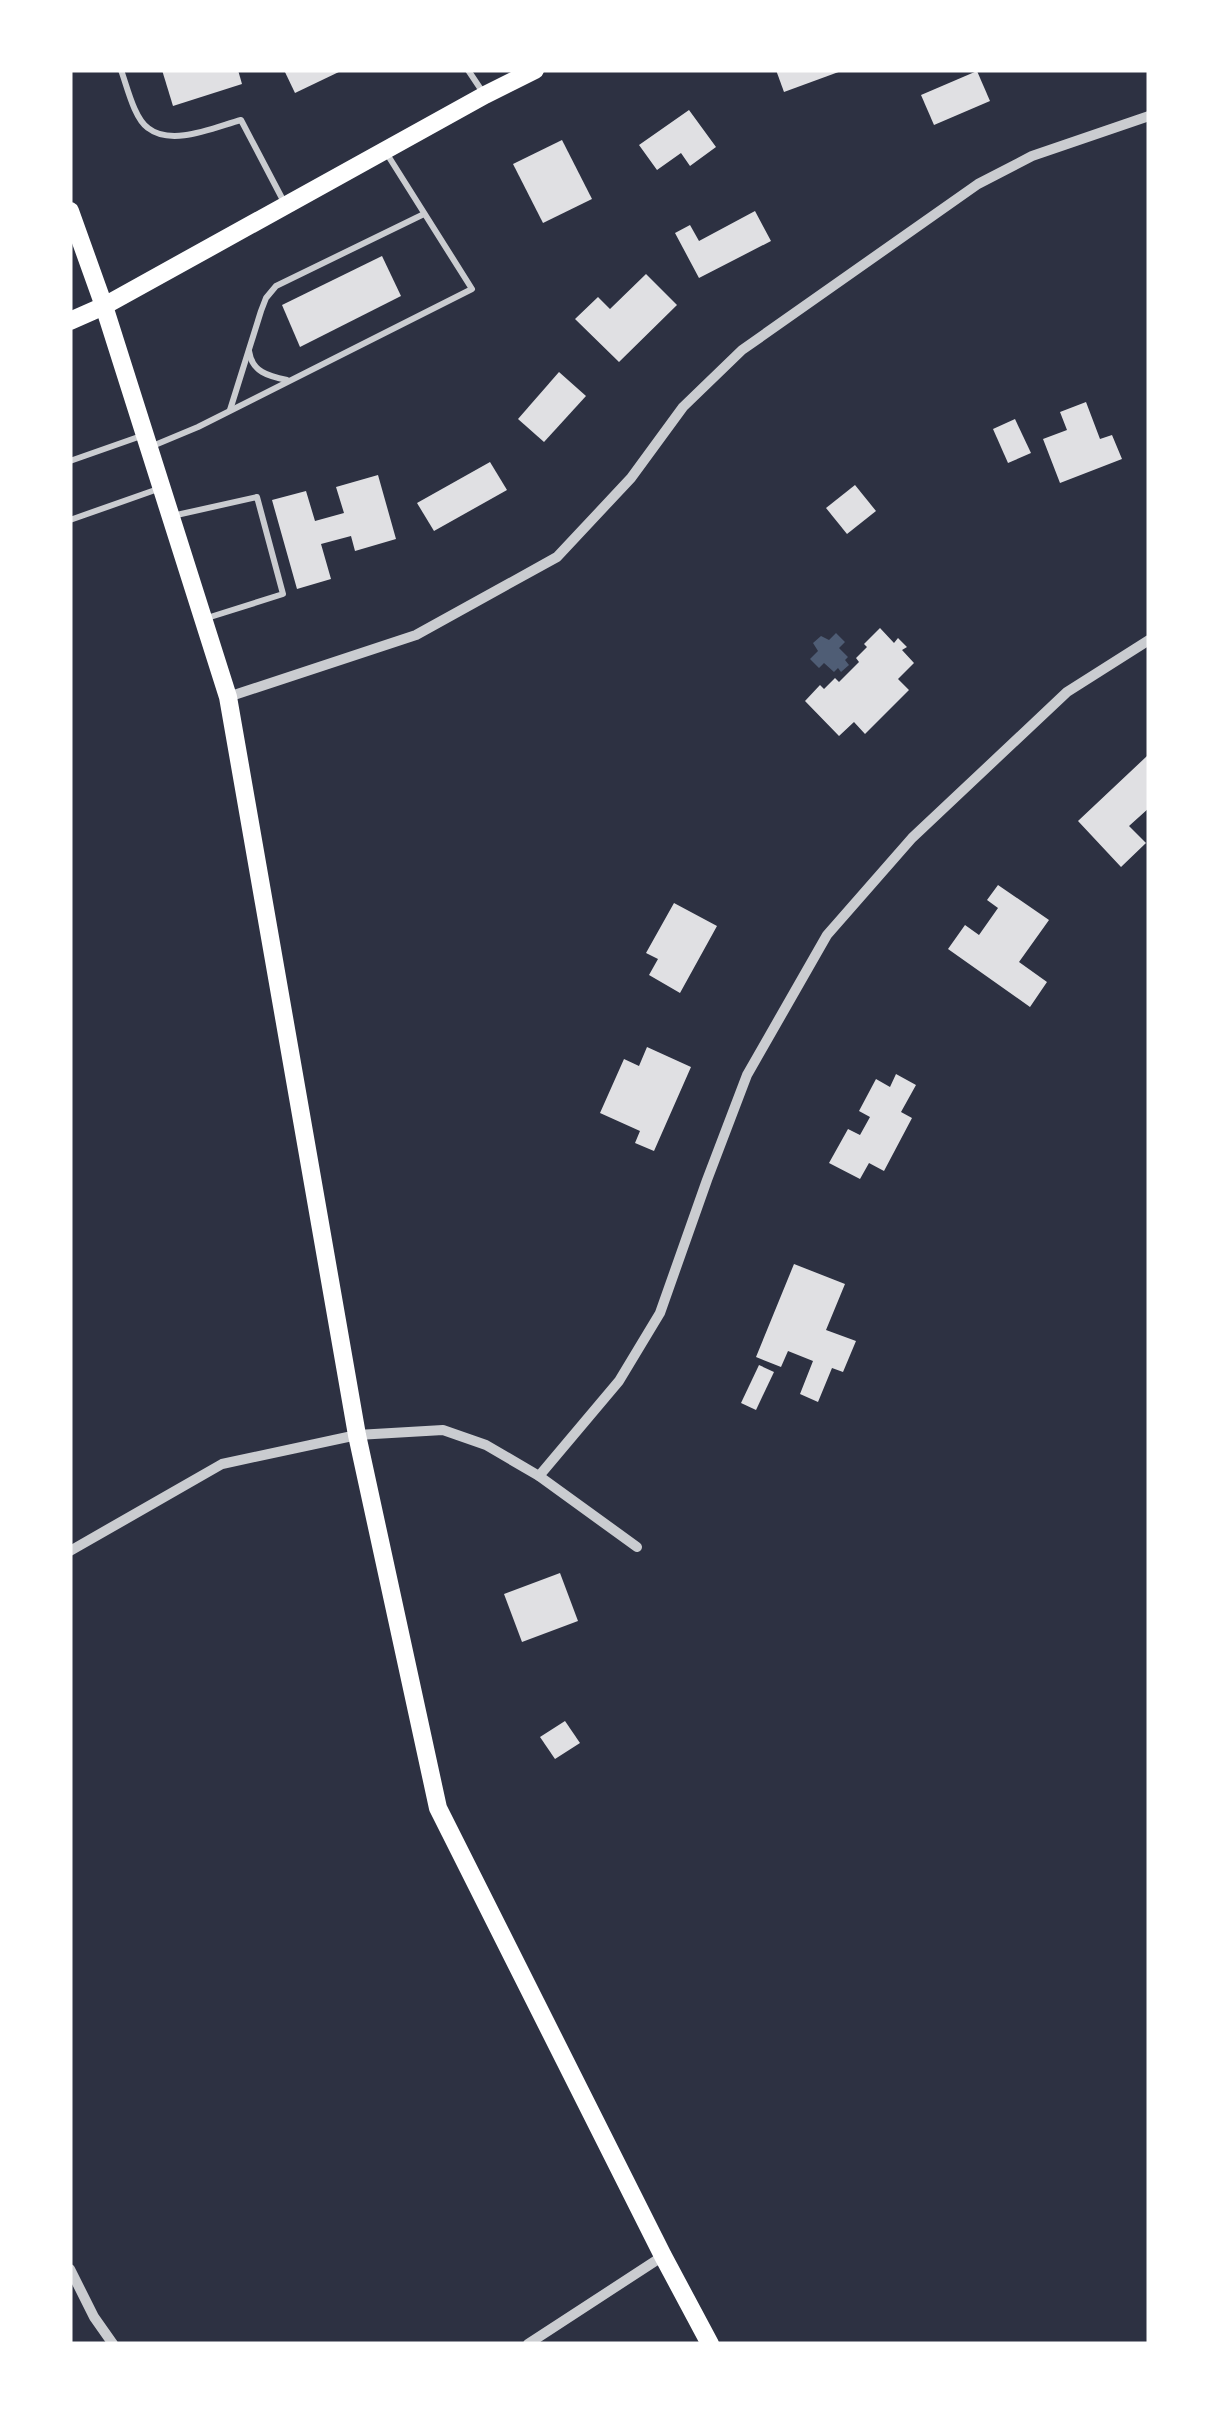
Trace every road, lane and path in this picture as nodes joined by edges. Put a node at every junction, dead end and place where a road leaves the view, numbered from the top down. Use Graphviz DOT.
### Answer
graph roads {
  1 [pos="121,70"];
  2 [pos="468,70"];
  3 [pos="535,70"];
  4 [pos="485,95"];
  5 [pos="1149,116"];
  6 [pos="384,151"];
  7 [pos="286,206"];
  8 [pos="70,211"];
  9 [pos="424,214"];
  10 [pos="104,306"];
  11 [pos="70,322"];
  12 [pos="248,350"];
  13 [pos="290,381"];
  14 [pos="230,411"];
  15 [pos="147,441"];
  16 [pos="70,461"];
  17 [pos="162,487"];
  18 [pos="171,516"];
  19 [pos="70,520"];
  20 [pos="204,619"];
  21 [pos="1149,640"];
  22 [pos="228,697"];
  23 [pos="358,1435"];
  24 [pos="539,1476"];
  25 [pos="638,1547"];
  26 [pos="70,1551"];
  27 [pos="663,2256"];
  28 [pos="70,2269"];
  29 [pos="113,2344"];
  30 [pos="528,2344"];
  31 [pos="710,2344"];
  1 -- 7 [label="lane"];
  2 -- 4 [label="lane"];
  3 -- 4 [label="main road"];
  4 -- 6 [label="main road"];
  5 -- 22 [label="street"];
  6 -- 7 [label="main road"];
  6 -- 9 [label="lane"];
  7 -- 10 [label="main road"];
  8 -- 10 [label="main road"];
  9 -- 12 [label="lane"];
  9 -- 13 [label="lane"];
  10 -- 11 [label="main road"];
  10 -- 15 [label="main road"];
  12 -- 13 [label="lane"];
  12 -- 14 [label="lane"];
  13 -- 14 [label="lane"];
  14 -- 15 [label="lane"];
  15 -- 16 [label="lane"];
  15 -- 17 [label="main road"];
  17 -- 18 [label="main road"];
  17 -- 19 [label="lane"];
  18 -- 20 [label="main road"];
  18 -- 20 [label="lane"];
  20 -- 22 [label="main road"];
  21 -- 24 [label="street"];
  22 -- 23 [label="main road"];
  23 -- 24 [label="street"];
  23 -- 26 [label="street"];
  23 -- 27 [label="main road"];
  24 -- 25 [label="street"];
  27 -- 30 [label="street"];
  27 -- 31 [label="main road"];
  28 -- 29 [label="street"];
}
